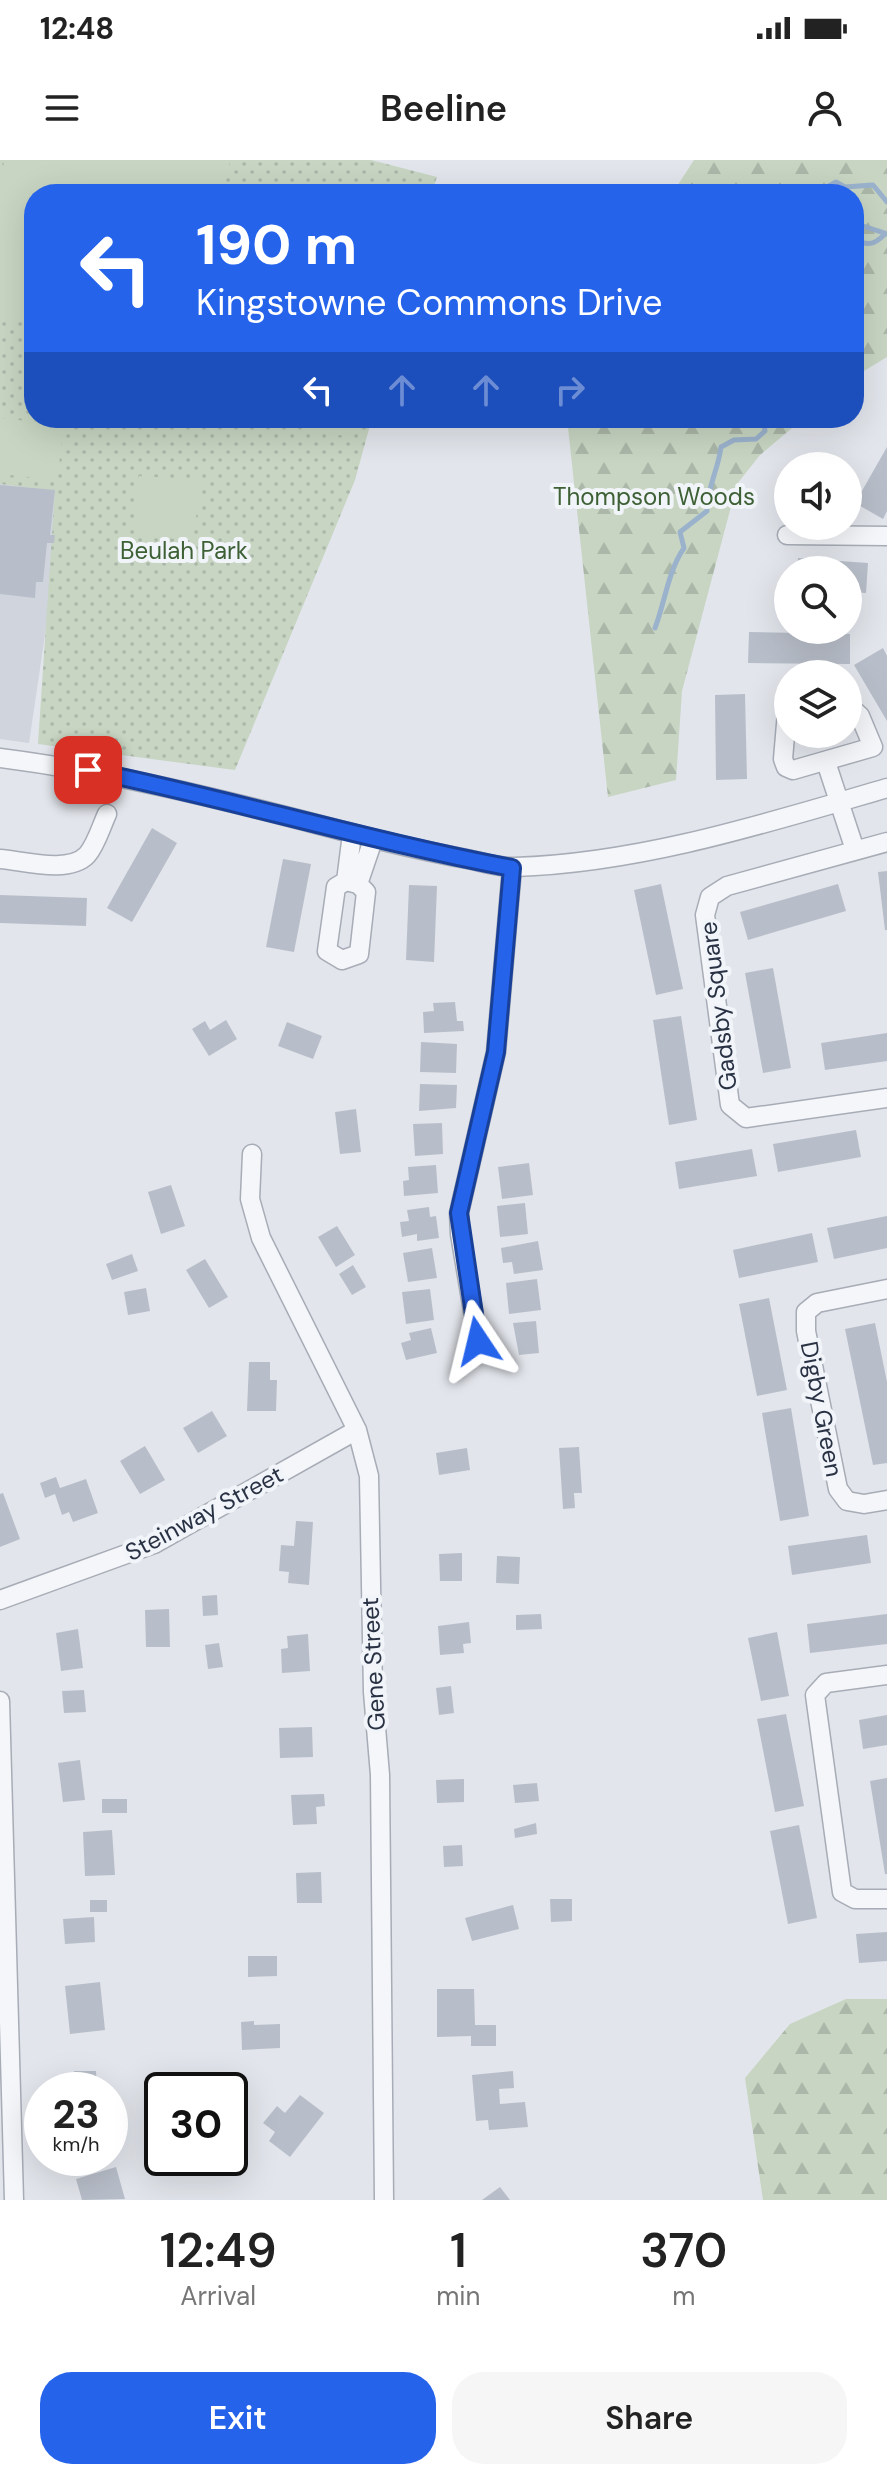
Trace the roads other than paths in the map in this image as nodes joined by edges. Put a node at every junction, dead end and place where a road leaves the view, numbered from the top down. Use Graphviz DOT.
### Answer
graph roads {
  1 [pos="862,536"];
  2 [pos="887,536"];
  3 [pos="862,721"];
  4 [pos="787,748"];
  5 [pos="0,758"];
  6 [pos="826,762"];
  7 [pos="887,788"];
  8 [pos="840,802"];
  9 [pos="107,814"];
  10 [pos="352,834"];
  11 [pos="373,840"];
  12 [pos="887,842"];
  13 [pos="855,850"];
  14 [pos="0,859"];
  15 [pos="512,868"];
  16 [pos="887,1098"];
  17 [pos="252,1154"];
  18 [pos="887,1289"];
  19 [pos="478,1341"];
  20 [pos="357,1430"];
  21 [pos="887,1500"];
  22 [pos="0,1600"];
  23 [pos="887,1675"];
  24 [pos="0,1701"];
  25 [pos="887,1899"];
  26 [pos="14,2200"];
  27 [pos="384,2200"];
  1 -- 2 [label="street"];
  3 -- 6 [label="street"];
  4 -- 6 [label="street"];
  5 -- 10 [label="street"];
  6 -- 8 [label="street"];
  7 -- 8 [label="street"];
  8 -- 13 [label="street"];
  8 -- 15 [label="street"];
  9 -- 14 [label="street"];
  10 -- 11 [label="street"];
  10 -- 11 [label="street"];
  11 -- 15 [label="street"];
  12 -- 13 [label="street, Gadsby Square"];
  13 -- 16 [label="street, Gadsby Square"];
  15 -- 19 [label="street"];
  17 -- 20 [label="street, Gene Street"];
  18 -- 21 [label="street, Digby Green"];
  20 -- 22 [label="street, Steinway Street"];
  20 -- 27 [label="street, Gene Street"];
  23 -- 25 [label="street"];
  24 -- 26 [label="street"];
}
